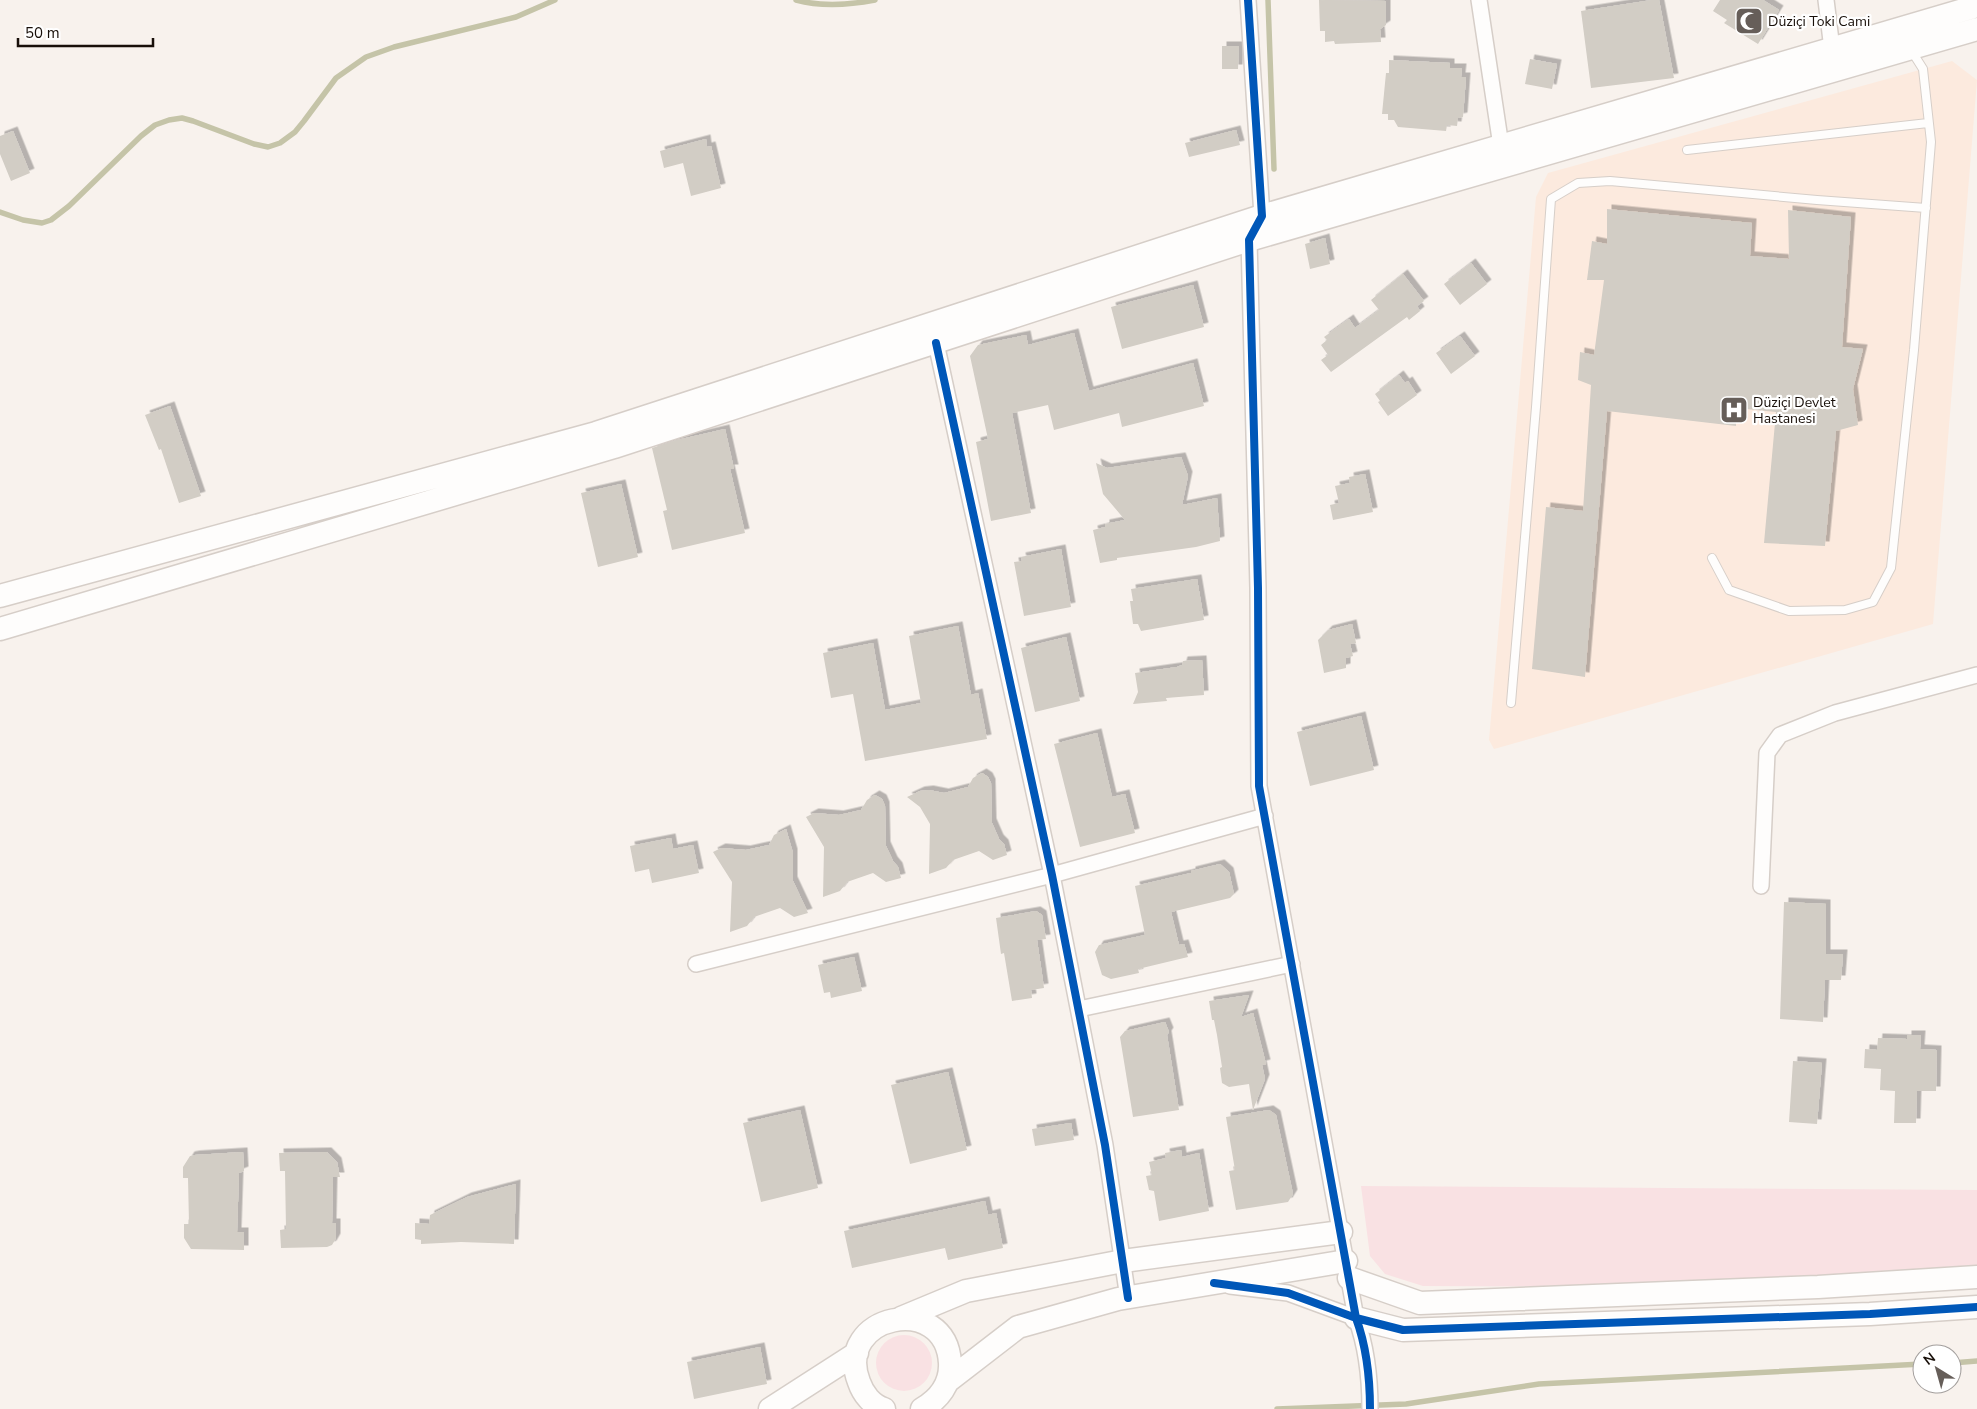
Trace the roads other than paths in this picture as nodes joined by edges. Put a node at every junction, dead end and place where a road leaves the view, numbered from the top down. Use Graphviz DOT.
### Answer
graph roads {
  1 [pos="1248,0"];
  2 [pos="1479,0"];
  3 [pos="1826,0"];
  4 [pos="1977,6"];
  5 [pos="1977,28"];
  6 [pos="1910,48"];
  7 [pos="1832,49"];
  8 [pos="1928,123"];
  9 [pos="1502,146"];
  10 [pos="1687,150"];
  11 [pos="1926,208"];
  12 [pos="1262,216"];
  13 [pos="1249,240"];
  14 [pos="936,343"];
  15 [pos="1712,558"];
  16 [pos="0,596"];
  17 [pos="0,629"];
  18 [pos="1977,674"];
  19 [pos="1510,703"];
  20 [pos="1265,816"];
  21 [pos="1052,875"];
  22 [pos="1761,886"];
  23 [pos="696,964"];
  24 [pos="1292,964"];
  25 [pos="1079,1010"];
  26 [pos="1340,1232"];
  27 [pos="1123,1261"];
  28 [pos="1347,1270"];
  29 [pos="1977,1277"];
  30 [pos="1214,1283"];
  31 [pos="1128,1298"];
  32 [pos="1977,1307"];
  33 [pos="902,1318"];
  34 [pos="1356,1318"];
  35 [pos="857,1353"];
  36 [pos="948,1381"];
  37 [pos="770,1409"];
  38 [pos="884,1409"];
  39 [pos="922,1409"];
  40 [pos="1370,1409"];
  1 -- 12 [label="street"];
  2 -- 9 [label="street"];
  3 -- 7 [label="street"];
  4 -- 7 [label="main road"];
  5 -- 6 [label="main road"];
  6 -- 8 [label="lane"];
  6 -- 13 [label="main road"];
  7 -- 9 [label="main road"];
  8 -- 10 [label="lane"];
  8 -- 11 [label="lane"];
  9 -- 12 [label="main road"];
  11 -- 15 [label="lane"];
  11 -- 19 [label="lane"];
  12 -- 13 [label="street"];
  12 -- 16 [label="main road"];
  13 -- 14 [label="main road"];
  13 -- 20 [label="street"];
  14 -- 17 [label="main road"];
  14 -- 21 [label="street"];
  18 -- 22 [label="street"];
  20 -- 21 [label="street"];
  20 -- 24 [label="street"];
  21 -- 23 [label="street"];
  21 -- 25 [label="street"];
  24 -- 25 [label="street"];
  24 -- 26 [label="street"];
  25 -- 27 [label="street"];
  26 -- 27 [label="main road"];
  26 -- 28 [label="street"];
  27 -- 31 [label="street"];
  27 -- 33 [label="main road"];
  28 -- 29 [label="main road"];
  28 -- 30 [label="main road"];
  28 -- 34 [label="street"];
  30 -- 31 [label="main road"];
  30 -- 34 [label="street"];
  31 -- 36 [label="main road"];
  32 -- 34 [label="main road"];
  33 -- 35 [label="main road"];
  33 -- 36 [label="main road"];
  34 -- 40 [label="street"];
  35 -- 37 [label="main road"];
  35 -- 38 [label="main road"];
  36 -- 39 [label="main road"];
}
